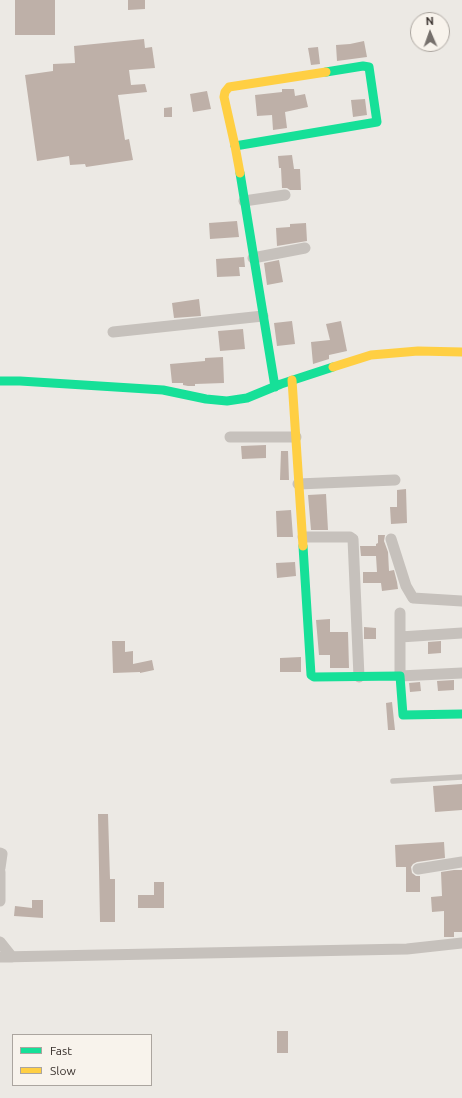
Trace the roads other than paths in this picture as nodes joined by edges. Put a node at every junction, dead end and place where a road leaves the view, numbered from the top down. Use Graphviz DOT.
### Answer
graph roads {
  1 [pos="235,146"];
  2 [pos="285,194"];
  3 [pos="244,201"];
  4 [pos="305,248"];
  5 [pos="253,258"];
  6 [pos="263,316"];
  7 [pos="113,332"];
  8 [pos="462,352"];
  9 [pos="292,380"];
  10 [pos="0,381"];
  11 [pos="275,387"];
  12 [pos="230,437"];
  13 [pos="296,437"];
  14 [pos="395,480"];
  15 [pos="298,484"];
  16 [pos="303,537"];
  17 [pos="391,539"];
  18 [pos="462,601"];
  19 [pos="400,613"];
  20 [pos="462,633"];
  21 [pos="400,637"];
  22 [pos="462,673"];
  23 [pos="400,676"];
  24 [pos="359,677"];
  25 [pos="462,714"];
  26 [pos="462,777"];
  27 [pos="394,781"];
  28 [pos="0,853"];
  29 [pos="462,862"];
  30 [pos="0,868"];
  31 [pos="418,869"];
  32 [pos="0,872"];
  33 [pos="0,901"];
  34 [pos="0,942"];
  35 [pos="462,943"];
  36 [pos="0,957"];
  37 [pos="12,957"];
  1 -- 1 [label="street"];
  1 -- 3 [label="street"];
  2 -- 3 [label="street"];
  3 -- 5 [label="street"];
  4 -- 5 [label="street"];
  5 -- 6 [label="street"];
  6 -- 7 [label="street"];
  6 -- 11 [label="street"];
  8 -- 9 [label="street"];
  9 -- 11 [label="street"];
  9 -- 13 [label="street"];
  10 -- 11 [label="street"];
  12 -- 13 [label="street"];
  13 -- 15 [label="street"];
  14 -- 15 [label="street"];
  15 -- 16 [label="street"];
  16 -- 24 [label="street"];
  16 -- 24 [label="street"];
  17 -- 18 [label="street"];
  19 -- 21 [label="street"];
  20 -- 21 [label="street"];
  21 -- 23 [label="street"];
  22 -- 23 [label="street"];
  23 -- 24 [label="street"];
  23 -- 25 [label="street"];
  26 -- 27 [label="lane"];
  28 -- 30 [label="street"];
  29 -- 31 [label="street"];
  32 -- 33 [label="street"];
  34 -- 37 [label="street"];
  35 -- 37 [label="street"];
  36 -- 37 [label="street"];
}
